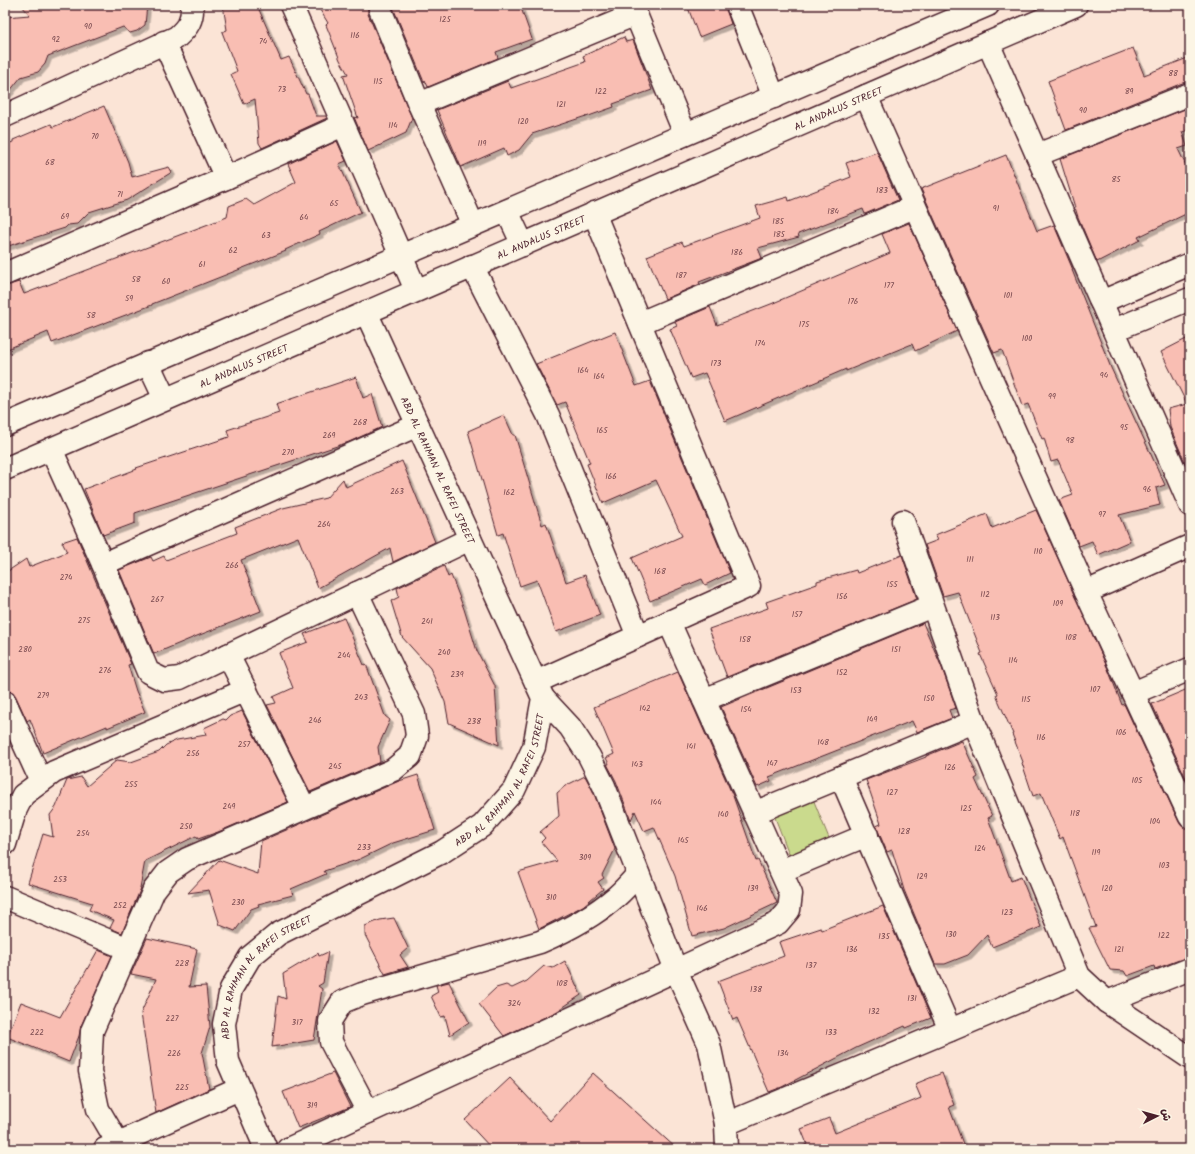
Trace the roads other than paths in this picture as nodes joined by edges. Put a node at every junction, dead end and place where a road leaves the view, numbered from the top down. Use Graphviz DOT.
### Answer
graph roads {
  1 [pos="192,5"];
  2 [pos="291,5"];
  3 [pos="380,5"];
  4 [pos="737,5"];
  5 [pos="988,5"];
  6 [pos="1076,5"];
  7 [pos="634,10"];
  8 [pos="943,14"];
  9 [pos="164,42"];
  10 [pos="988,43"];
  11 [pos="1190,94"];
  12 [pos="866,96"];
  13 [pos="774,97"];
  14 [pos="419,104"];
  15 [pos="5,116"];
  16 [pos="343,126"];
  17 [pos="685,134"];
  18 [pos="1037,155"];
  19 [pos="226,178"];
  20 [pos="914,207"];
  21 [pos="507,211"];
  22 [pos="594,213"];
  23 [pos="473,225"];
  24 [pos="523,245"];
  25 [pos="401,256"];
  26 [pos="1190,264"];
  27 [pos="472,266"];
  28 [pos="5,274"];
  29 [pos="416,290"];
  30 [pos="1190,299"];
  31 [pos="1101,302"];
  32 [pos="366,312"];
  33 [pos="640,323"];
  34 [pos="1114,330"];
  35 [pos="148,363"];
  36 [pos="165,399"];
  37 [pos="5,425"];
  38 [pos="418,425"];
  39 [pos="51,448"];
  40 [pos="5,469"];
  41 [pos="1190,505"];
  42 [pos="903,521"];
  43 [pos="470,539"];
  44 [pos="1190,546"];
  45 [pos="103,564"];
  46 [pos="1086,592"];
  47 [pos="357,593"];
  48 [pos="932,606"];
  49 [pos="669,622"];
  50 [pos="638,636"];
  51 [pos="228,654"];
  52 [pos="1190,669"];
  53 [pos="246,690"];
  54 [pos="540,690"];
  55 [pos="1133,693"];
  56 [pos="704,700"];
  57 [pos="5,702"];
  58 [pos="974,722"];
  59 [pos="841,777"];
  60 [pos="40,781"];
  61 [pos="23,795"];
  62 [pos="304,807"];
  63 [pos="5,808"];
  64 [pos="754,812"];
  65 [pos="1190,817"];
  66 [pos="867,835"];
  67 [pos="5,844"];
  68 [pos="781,871"];
  69 [pos="638,874"];
  70 [pos="5,897"];
  71 [pos="128,949"];
  72 [pos="1190,969"];
  73 [pos="676,970"];
  74 [pos="1079,976"];
  75 [pos="1107,1002"];
  76 [pos="950,1030"];
  77 [pos="1190,1058"];
  78 [pos="240,1090"];
  79 [pos="368,1112"];
  80 [pos="726,1124"];
  81 [pos="111,1146"];
  82 [pos="266,1149"];
  83 [pos="288,1149"];
  84 [pos="727,1149"];
  1 -- 9 [label="street"];
  2 -- 16 [label="street"];
  3 -- 14 [label="street"];
  4 -- 13 [label="street"];
  5 -- 8 [label="street"];
  6 -- 10 [label="street, AL ANDALUS STREET"];
  7 -- 14 [label="street"];
  7 -- 17 [label="street"];
  8 -- 13 [label="street"];
  9 -- 15 [label="street"];
  9 -- 19 [label="street"];
  10 -- 12 [label="street, AL ANDALUS STREET"];
  10 -- 18 [label="street"];
  11 -- 18 [label="street"];
  12 -- 20 [label="street"];
  12 -- 22 [label="street, AL ANDALUS STREET"];
  13 -- 17 [label="street"];
  14 -- 23 [label="street"];
  16 -- 19 [label="street"];
  16 -- 25 [label="street"];
  17 -- 21 [label="street"];
  18 -- 31 [label="street"];
  19 -- 28 [label="street"];
  20 -- 33 [label="street"];
  20 -- 46 [label="street"];
  21 -- 23 [label="street"];
  21 -- 24 [label="street"];
  22 -- 24 [label="street, AL ANDALUS STREET"];
  22 -- 33 [label="street"];
  23 -- 25 [label="street"];
  24 -- 27 [label="street, AL ANDALUS STREET"];
  25 -- 29 [label="street"];
  25 -- 35 [label="street"];
  26 -- 31 [label="street"];
  27 -- 29 [label="street, AL ANDALUS STREET"];
  27 -- 50 [label="street"];
  29 -- 32 [label="street, AL ANDALUS STREET"];
  30 -- 34 [label="street"];
  31 -- 34 [label="street"];
  32 -- 36 [label="street, AL ANDALUS STREET"];
  32 -- 38 [label="street, ABD AL RAHMAN AL RAFEI STREET"];
  33 -- 49 [label="street"];
  34 -- 41 [label="street"];
  35 -- 36 [label="street"];
  35 -- 37 [label="street"];
  36 -- 39 [label="street, AL ANDALUS STREET"];
  38 -- 43 [label="street, ABD AL RAHMAN AL RAFEI STREET"];
  38 -- 45 [label="street"];
  39 -- 40 [label="street, AL ANDALUS STREET"];
  39 -- 45 [label="street"];
  42 -- 48 [label="street"];
  43 -- 47 [label="street"];
  43 -- 54 [label="street, ABD AL RAHMAN AL RAFEI STREET"];
  44 -- 46 [label="street"];
  45 -- 51 [label="street"];
  46 -- 55 [label="street"];
  47 -- 51 [label="street"];
  47 -- 62 [label="street"];
  48 -- 56 [label="street"];
  48 -- 58 [label="street"];
  49 -- 50 [label="street"];
  49 -- 56 [label="street"];
  50 -- 54 [label="street"];
  51 -- 53 [label="street"];
  52 -- 55 [label="street"];
  53 -- 60 [label="street"];
  53 -- 62 [label="street"];
  54 -- 69 [label="street"];
  54 -- 78 [label="street, ABD AL RAHMAN AL RAFEI STREET"];
  55 -- 65 [label="street"];
  56 -- 64 [label="street"];
  57 -- 60 [label="street"];
  58 -- 59 [label="street"];
  58 -- 74 [label="street"];
  59 -- 64 [label="street"];
  59 -- 66 [label="street"];
  60 -- 61 [label="street"];
  61 -- 63 [label="street"];
  61 -- 67 [label="street"];
  62 -- 71 [label="street"];
  64 -- 68 [label="street"];
  66 -- 68 [label="street"];
  66 -- 76 [label="street"];
  68 -- 73 [label="street"];
  69 -- 73 [label="street"];
  69 -- 79 [label="street"];
  70 -- 71 [label="street"];
  71 -- 81 [label="street"];
  72 -- 75 [label="street"];
  73 -- 79 [label="street"];
  73 -- 80 [label="street"];
  74 -- 75 [label="street"];
  74 -- 76 [label="street"];
  75 -- 77 [label="street"];
  76 -- 80 [label="street"];
  78 -- 81 [label="street"];
  78 -- 82 [label="street, ABD AL RAHMAN AL RAFEI STREET"];
  79 -- 83 [label="street"];
  80 -- 84 [label="street"];
}
